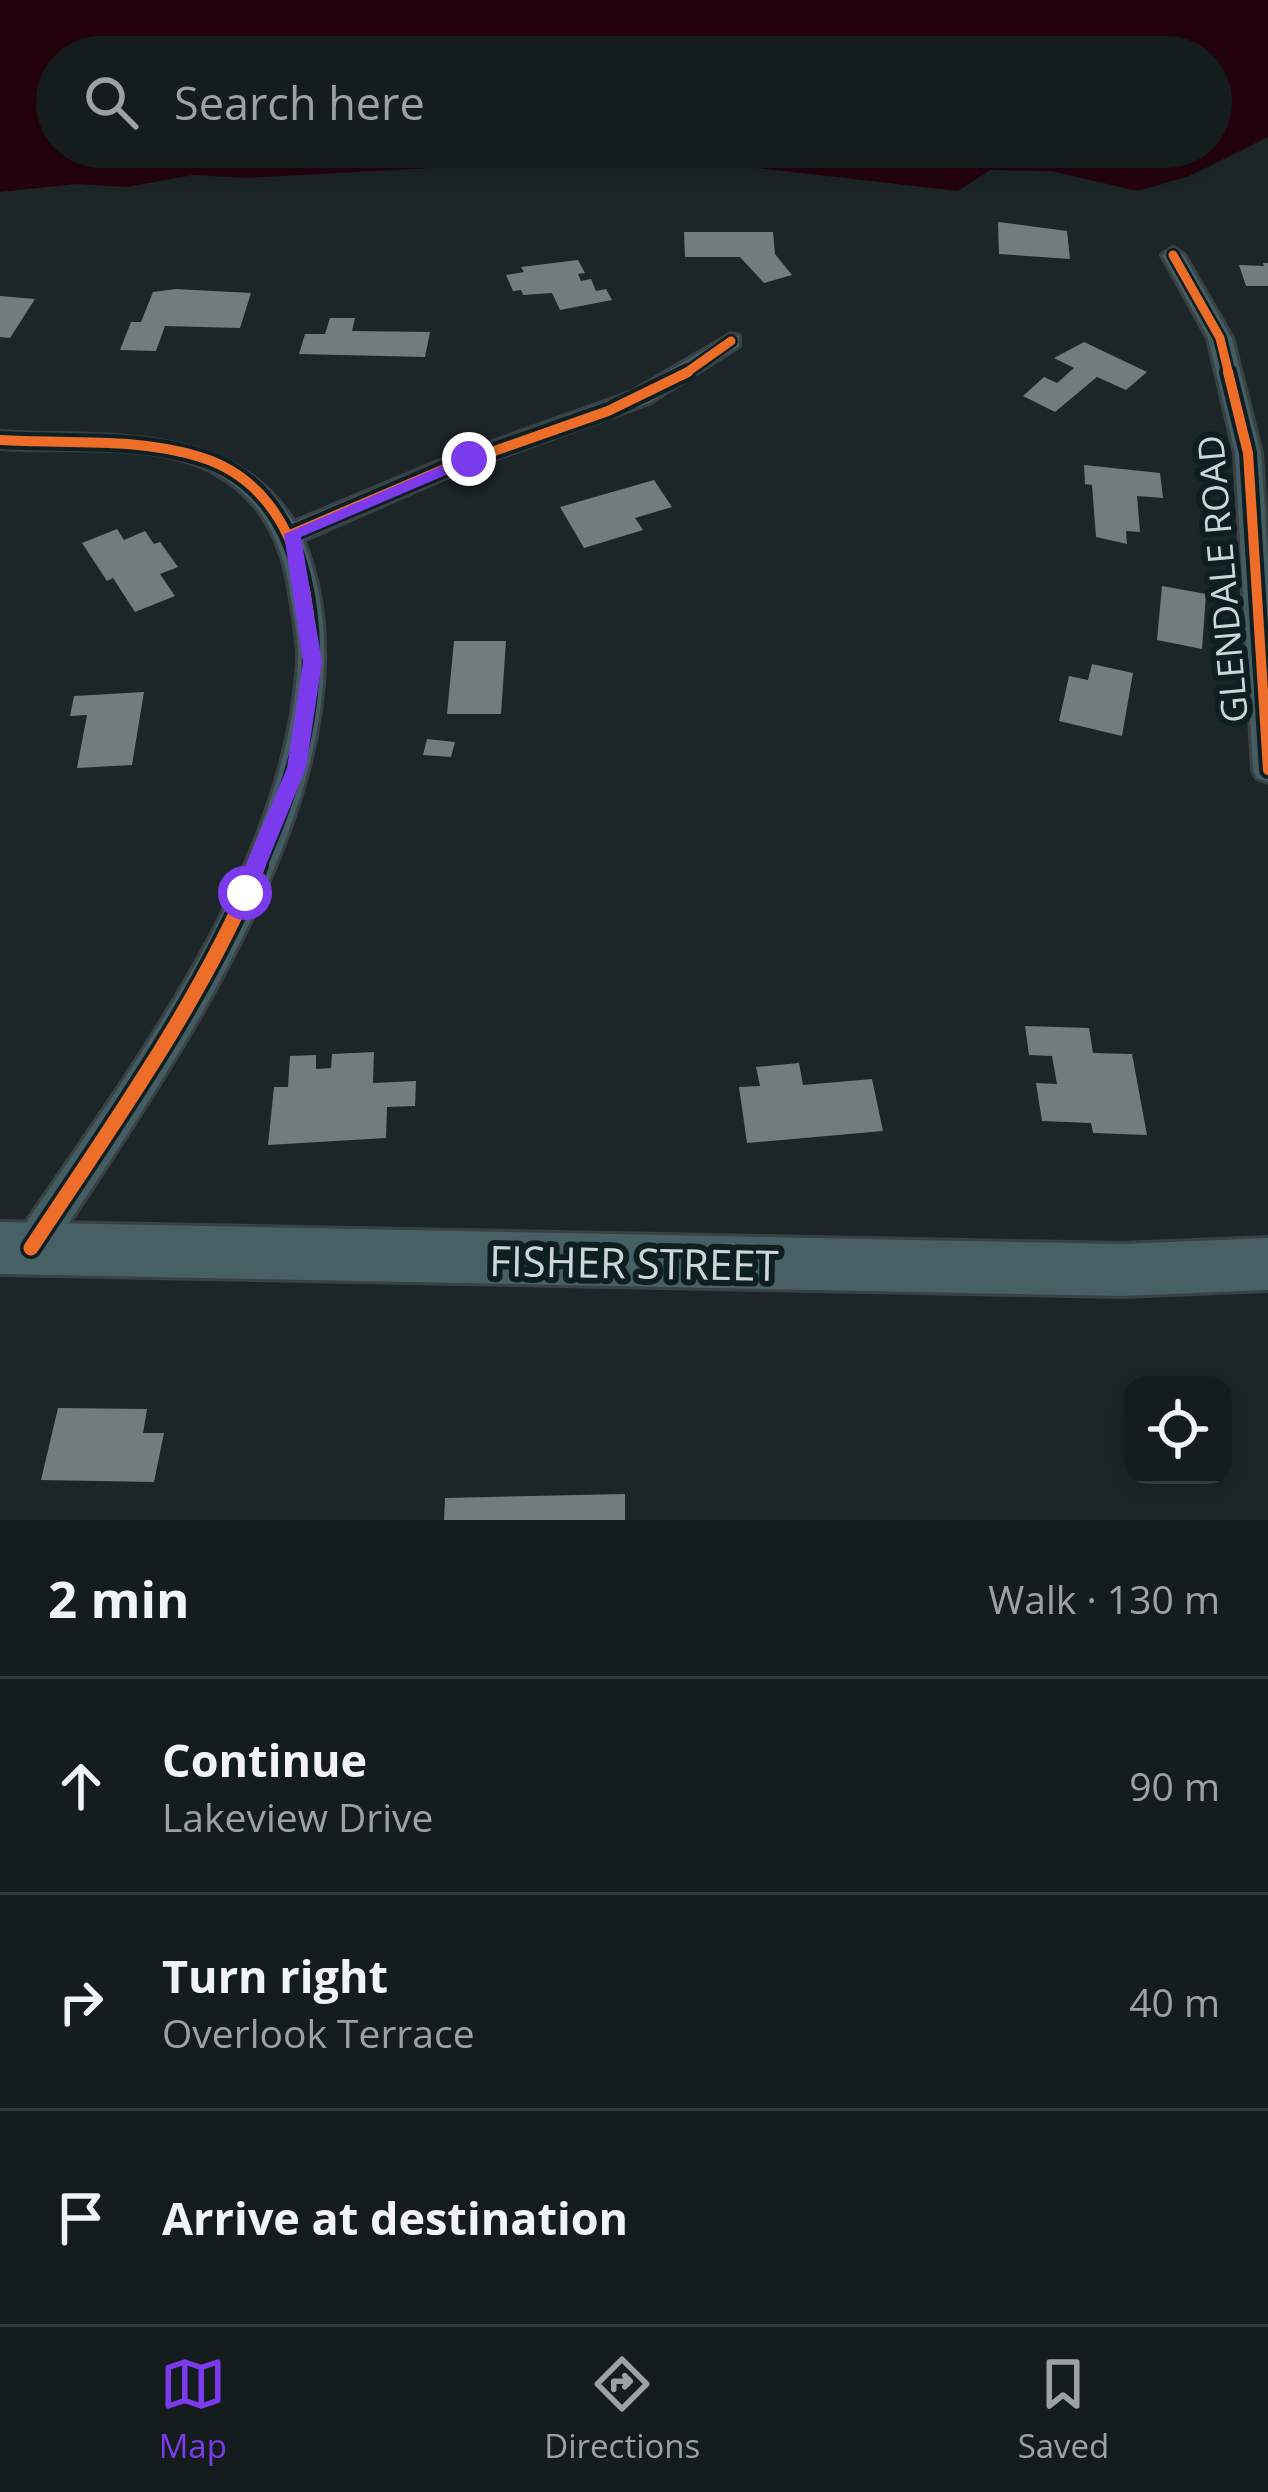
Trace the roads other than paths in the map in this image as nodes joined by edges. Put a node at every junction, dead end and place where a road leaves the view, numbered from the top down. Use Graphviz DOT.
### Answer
graph roads {
  1 [pos="1173,255"];
  2 [pos="731,341"];
  3 [pos="0,440"];
  4 [pos="292,534"];
  5 [pos="1268,770"];
  6 [pos="16,1248"];
  7 [pos="1268,1264"];
  1 -- 5 [label="street, GLENDALE ROAD"];
  2 -- 4 [label="street"];
  3 -- 4 [label="street"];
  4 -- 6 [label="street"];
  6 -- 7 [label="main road, FISHER STREET"];
}
